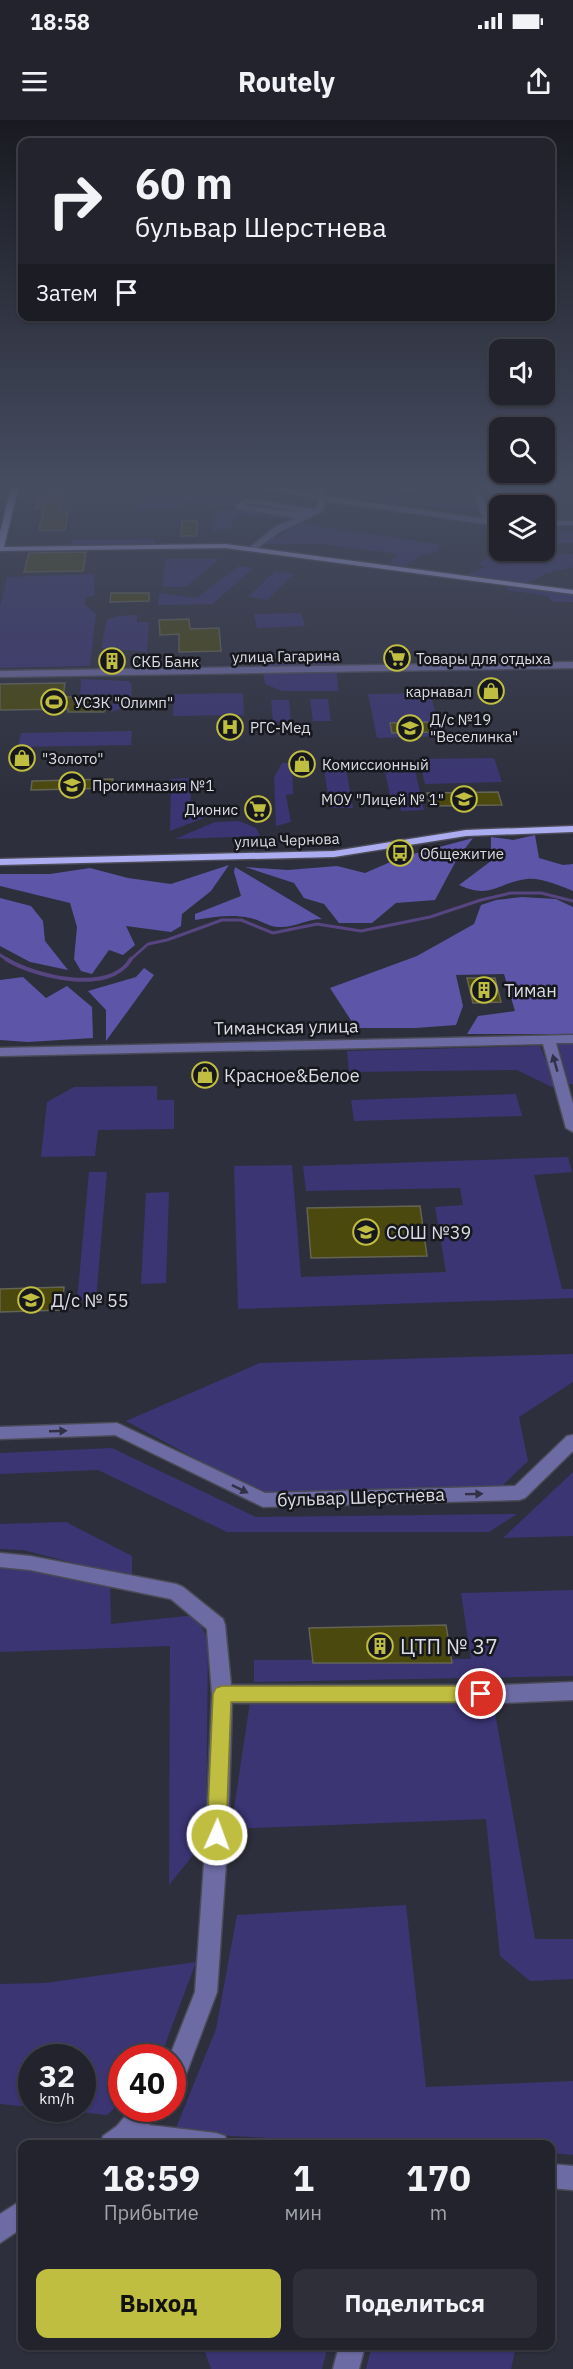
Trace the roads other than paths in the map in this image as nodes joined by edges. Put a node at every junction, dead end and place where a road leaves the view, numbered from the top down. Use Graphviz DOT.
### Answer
graph roads {
  1 [pos="550,589"];
  2 [pos="573,592"];
  3 [pos="573,665"];
  4 [pos="0,674"];
  5 [pos="573,829"];
  6 [pos="0,862"];
  7 [pos="548,1039"];
  8 [pos="573,1040"];
  9 [pos="0,1052"];
  10 [pos="573,1128"];
  11 [pos="0,1433"];
  12 [pos="573,1442"];
  13 [pos="0,1560"];
  14 [pos="573,1691"];
  15 [pos="222,1694"];
  16 [pos="186,2046"];
  17 [pos="135,2122"];
  18 [pos="119,2140"];
  19 [pos="555,2176"];
  20 [pos="573,2178"];
  21 [pos="18,2216"];
  22 [pos="0,2230"];
  23 [pos="351,2350"];
  24 [pos="346,2369"];
  1 -- 2 [label="main road"];
  3 -- 4 [label="street, улица Гагарина"];
  5 -- 6 [label="main road, улица Чернова"];
  7 -- 8 [label="street, Тиманская улица"];
  7 -- 9 [label="street, Тиманская улица"];
  10 -- 7 [label="street, one-way"];
  11 -- 12 [label="street, бульвар Шерстнева, one-way"];
  13 -- 15 [label="street"];
  14 -- 15 [label="street"];
  15 -- 16 [label="street"];
  17 -- 18 [label="street"];
  19 -- 20 [label="street"];
  21 -- 22 [label="street"];
  23 -- 24 [label="street"];
}
